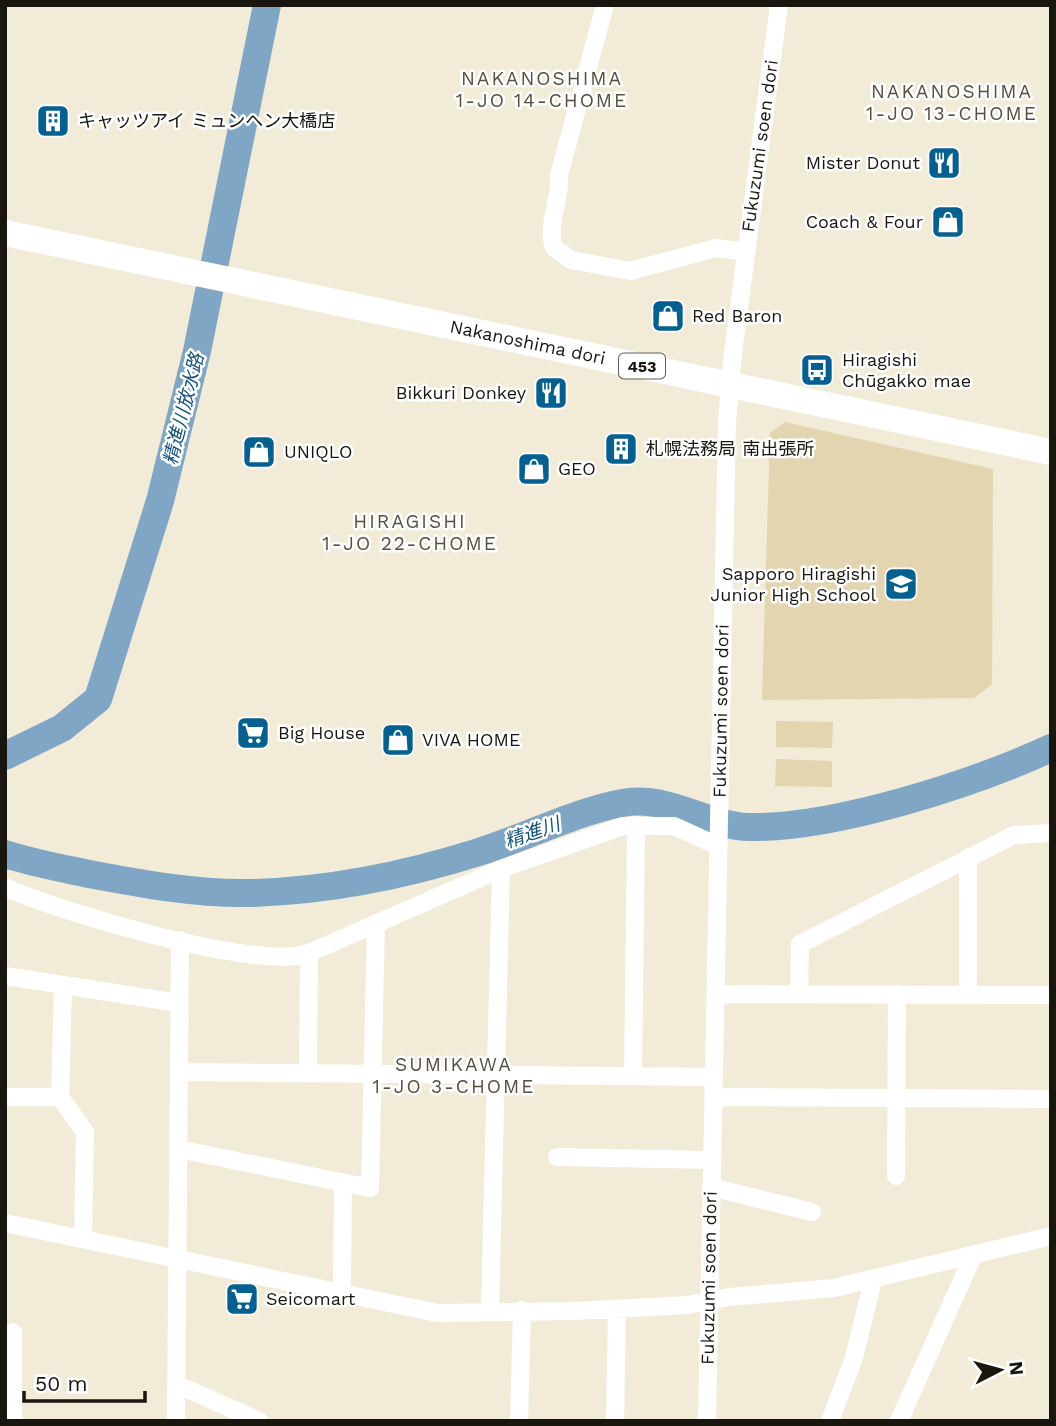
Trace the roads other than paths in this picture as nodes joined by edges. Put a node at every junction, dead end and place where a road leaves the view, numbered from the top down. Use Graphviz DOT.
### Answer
graph roads {
  1 [pos="605,5"];
  2 [pos="779,5"];
  3 [pos="5,233"];
  4 [pos="746,252"];
  5 [pos="730,384"];
  6 [pos="1051,452"];
  7 [pos="636,825"];
  8 [pos="718,830"];
  9 [pos="1051,833"];
  10 [pos="968,858"];
  11 [pos="501,869"];
  12 [pos="5,887"];
  13 [pos="376,923"];
  14 [pos="180,940"];
  15 [pos="309,953"];
  16 [pos="5,976"];
  17 [pos="63,985"];
  18 [pos="715,994"];
  19 [pos="799,994"];
  20 [pos="897,994"];
  21 [pos="968,995"];
  22 [pos="1051,995"];
  23 [pos="179,1003"];
  24 [pos="178,1072"];
  25 [pos="308,1073"];
  26 [pos="372,1073"];
  27 [pos="496,1074"];
  28 [pos="633,1076"];
  29 [pos="713,1077"];
  30 [pos="5,1097"];
  31 [pos="60,1097"];
  32 [pos="713,1097"];
  33 [pos="897,1098"];
  34 [pos="1051,1099"];
  35 [pos="178,1149"];
  36 [pos="557,1157"];
  37 [pos="712,1160"];
  38 [pos="896,1176"];
  39 [pos="344,1182"];
  40 [pos="711,1187"];
  41 [pos="812,1212"];
  42 [pos="5,1223"];
  43 [pos="1051,1236"];
  44 [pos="83,1240"];
  45 [pos="973,1256"];
  46 [pos="177,1259"];
  47 [pos="873,1280"];
  48 [pos="342,1295"];
  49 [pos="709,1301"];
  50 [pos="617,1309"];
  51 [pos="490,1310"];
  52 [pos="522,1310"];
  53 [pos="13,1332"];
  54 [pos="176,1384"];
  55 [pos="13,1421"];
  56 [pos="176,1421"];
  57 [pos="259,1421"];
  58 [pos="519,1421"];
  59 [pos="615,1421"];
  60 [pos="707,1421"];
  61 [pos="830,1421"];
  62 [pos="900,1421"];
  1 -- 4 [label="street"];
  2 -- 4 [label="street, Fukuzumi soen dori"];
  3 -- 5 [label="highway, Nakanoshima dori / 453"];
  4 -- 5 [label="street, Fukuzumi soen dori"];
  5 -- 6 [label="highway, Nakanoshima dori / 453"];
  5 -- 8 [label="street, Fukuzumi soen dori"];
  7 -- 8 [label="street"];
  7 -- 11 [label="street"];
  7 -- 28 [label="street"];
  8 -- 18 [label="street, Fukuzumi soen dori"];
  9 -- 10 [label="street"];
  10 -- 19 [label="street"];
  10 -- 21 [label="street"];
  11 -- 13 [label="street"];
  11 -- 27 [label="street"];
  12 -- 14 [label="street"];
  13 -- 15 [label="street"];
  13 -- 26 [label="street"];
  14 -- 15 [label="street"];
  14 -- 23 [label="street"];
  15 -- 25 [label="street"];
  16 -- 17 [label="street"];
  17 -- 23 [label="street"];
  17 -- 31 [label="street"];
  18 -- 19 [label="street"];
  18 -- 29 [label="street, Fukuzumi soen dori"];
  19 -- 20 [label="street"];
  20 -- 21 [label="street"];
  20 -- 33 [label="street"];
  21 -- 22 [label="street"];
  23 -- 24 [label="street"];
  24 -- 25 [label="street"];
  24 -- 35 [label="street"];
  25 -- 26 [label="street"];
  26 -- 27 [label="street"];
  26 -- 39 [label="street"];
  27 -- 28 [label="street"];
  27 -- 51 [label="street"];
  28 -- 29 [label="street"];
  29 -- 32 [label="street, Fukuzumi soen dori"];
  30 -- 31 [label="street"];
  31 -- 44 [label="street"];
  32 -- 33 [label="street"];
  32 -- 37 [label="street, Fukuzumi soen dori"];
  33 -- 34 [label="street"];
  33 -- 38 [label="street"];
  35 -- 39 [label="street"];
  35 -- 46 [label="street"];
  36 -- 37 [label="street"];
  37 -- 40 [label="street, Fukuzumi soen dori"];
  39 -- 48 [label="street"];
  40 -- 41 [label="street"];
  40 -- 49 [label="street, Fukuzumi soen dori"];
  42 -- 44 [label="street"];
  43 -- 45 [label="street"];
  44 -- 46 [label="street"];
  45 -- 47 [label="street"];
  45 -- 62 [label="street"];
  46 -- 48 [label="street"];
  46 -- 54 [label="street"];
  47 -- 49 [label="street"];
  47 -- 61 [label="street"];
  48 -- 51 [label="street"];
  49 -- 50 [label="street"];
  49 -- 60 [label="street, Fukuzumi soen dori"];
  50 -- 52 [label="street"];
  50 -- 59 [label="street"];
  51 -- 52 [label="street"];
  52 -- 58 [label="street"];
  53 -- 55 [label="street"];
  54 -- 56 [label="street"];
  54 -- 57 [label="street"];
}
